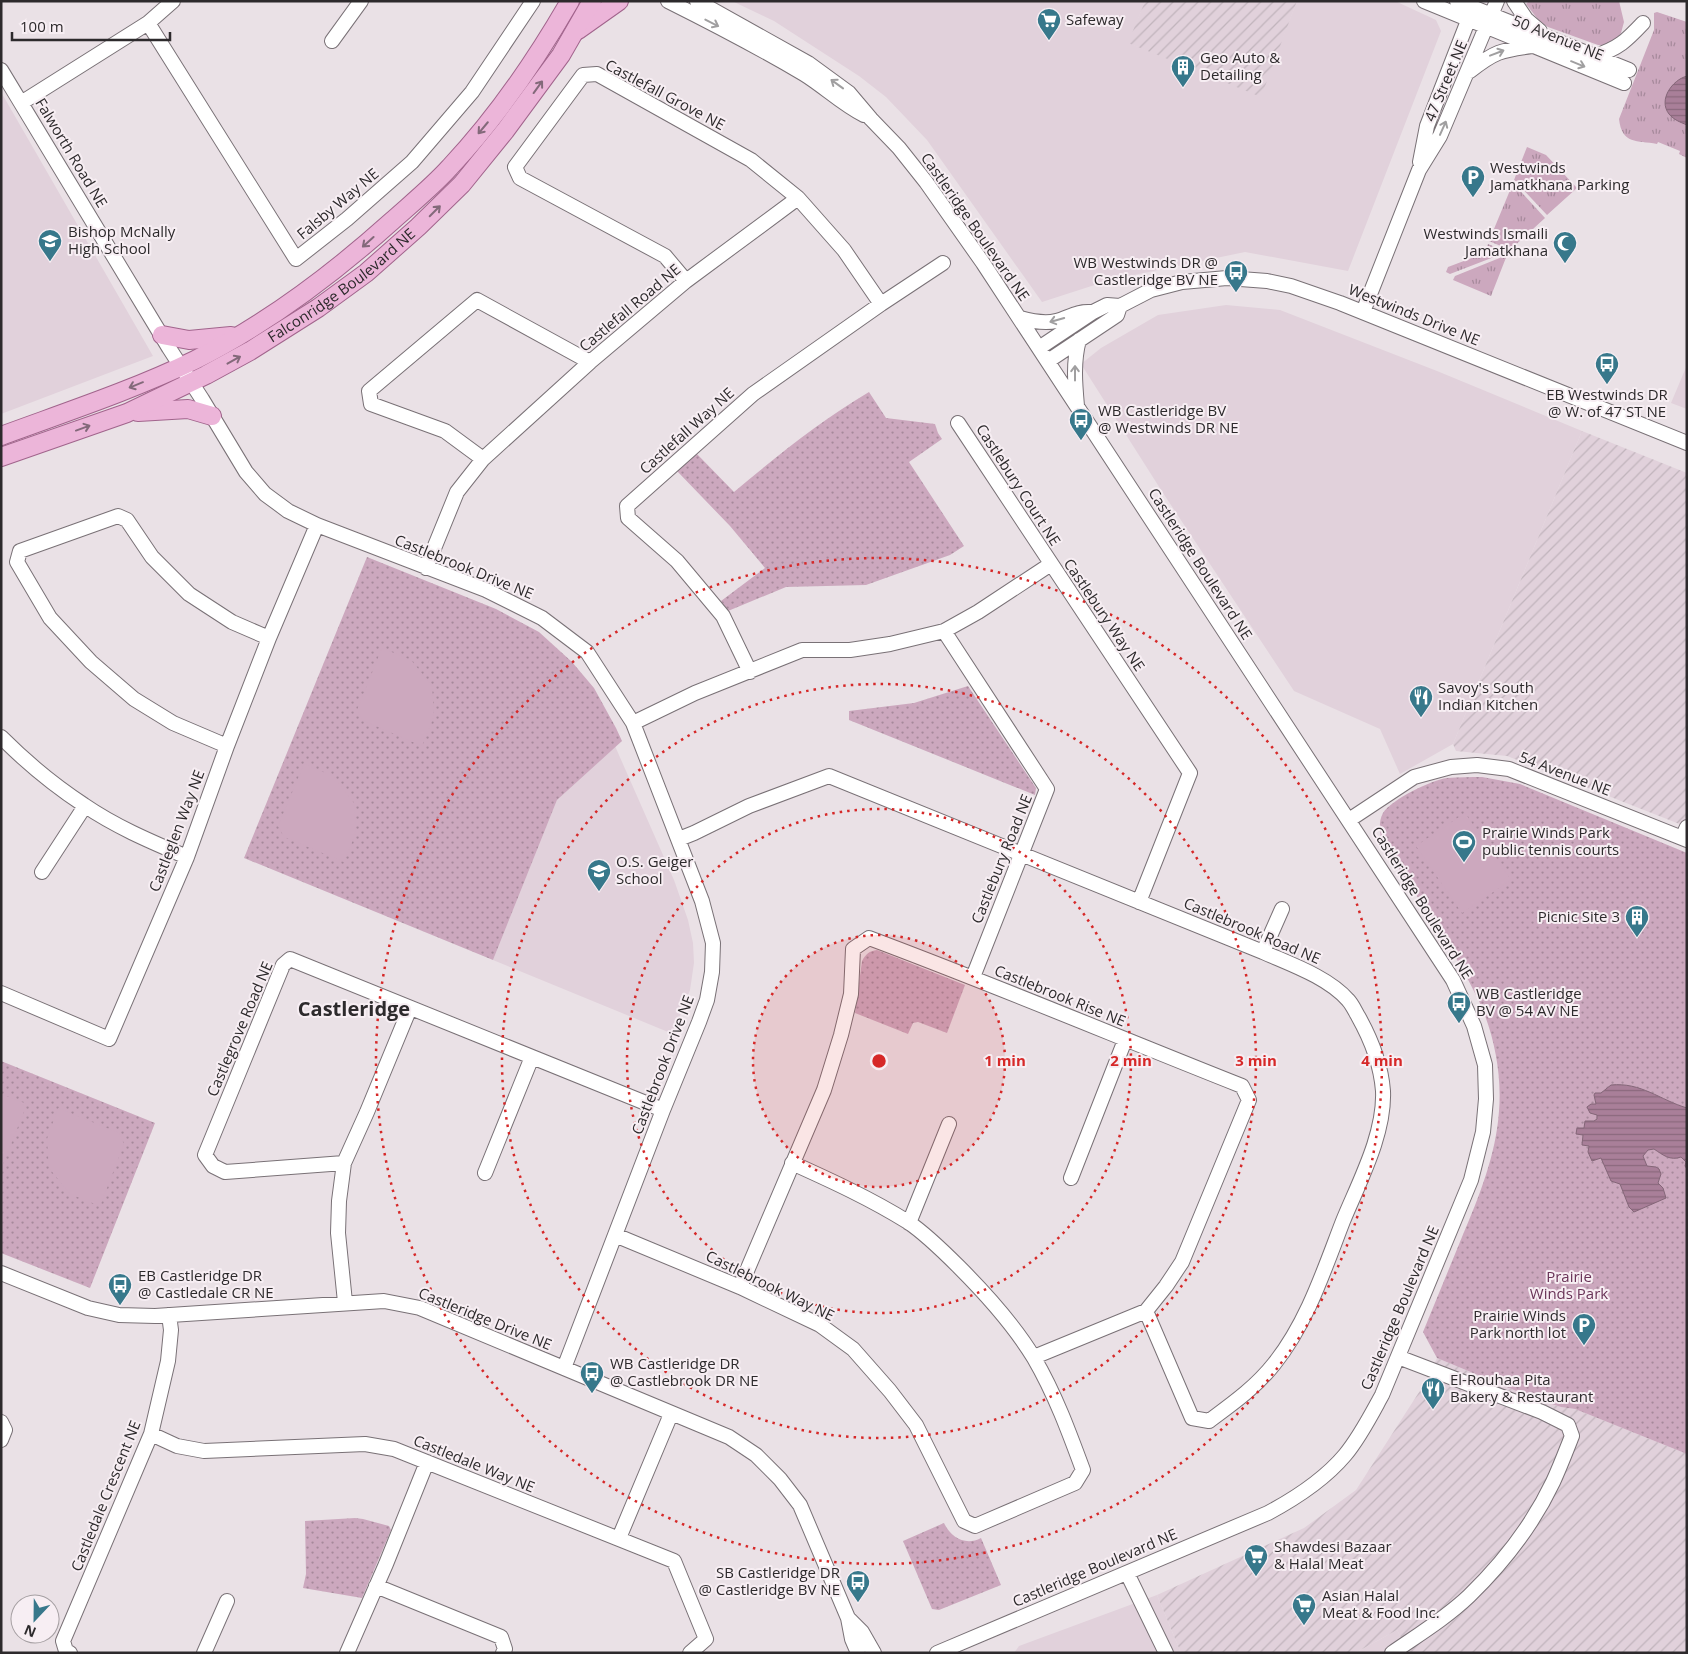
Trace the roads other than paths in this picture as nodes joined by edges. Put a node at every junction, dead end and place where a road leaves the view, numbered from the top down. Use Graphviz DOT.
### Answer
graph roads {
  1 [pos="173,1"];
  2 [pos="362,1"];
  3 [pos="532,1"];
  4 [pos="570,1"];
  5 [pos="592,1"];
  6 [pos="619,1"];
  7 [pos="668,1"];
  8 [pos="697,1"];
  9 [pos="1424,1"];
  10 [pos="1457,1"];
  11 [pos="1497,1"];
  12 [pos="1514,1"];
  13 [pos="1472,10"];
  14 [pos="1489,21"];
  15 [pos="148,23"];
  16 [pos="1643,23"];
  17 [pos="576,32"];
  18 [pos="1551,39"];
  19 [pos="332,41"];
  20 [pos="1533,45"];
  21 [pos="1595,56"];
  22 [pos="1,70"];
  23 [pos="1629,70"];
  24 [pos="1467,73"];
  25 [pos="1624,83"];
  26 [pos="21,103"];
  27 [pos="871,119"];
  28 [pos="1419,170"];
  29 [pos="798,198"];
  30 [pos="943,263"];
  31 [pos="686,281"];
  32 [pos="881,304"];
  33 [pos="1120,306"];
  34 [pos="1093,312"];
  35 [pos="1363,312"];
  36 [pos="1020,318"];
  37 [pos="162,335"];
  38 [pos="236,336"];
  39 [pos="1079,340"];
  40 [pos="1039,348"];
  41 [pos="1048,361"];
  42 [pos="590,362"];
  43 [pos="181,366"];
  44 [pos="191,381"];
  45 [pos="1077,407"];
  46 [pos="127,413"];
  47 [pos="212,416"];
  48 [pos="958,424"];
  49 [pos="1,436"];
  50 [pos="1687,443"];
  51 [pos="1,457"];
  52 [pos="484,459"];
  53 [pos="317,525"];
  54 [pos="1051,564"];
  55 [pos="426,568"];
  56 [pos="944,631"];
  57 [pos="269,638"];
  58 [pos="750,672"];
  59 [pos="633,723"];
  60 [pos="1,737"];
  61 [pos="226,746"];
  62 [pos="85,806"];
  63 [pos="1349,820"];
  64 [pos="1685,835"];
  65 [pos="679,839"];
  66 [pos="1021,854"];
  67 [pos="187,857"];
  68 [pos="42,872"];
  69 [pos="1139,902"];
  70 [pos="1282,909"];
  71 [pos="1262,952"];
  72 [pos="973,977"];
  73 [pos="1,993"];
  74 [pos="410,1008"];
  75 [pos="1125,1040"];
  76 [pos="532,1057"];
  77 [pos="663,1110"];
  78 [pos="949,1124"];
  79 [pos="344,1163"];
  80 [pos="792,1163"];
  81 [pos="485,1173"];
  82 [pos="1071,1178"];
  83 [pos="909,1223"];
  84 [pos="615,1235"];
  85 [pos="1,1273"];
  86 [pos="740,1286"];
  87 [pos="345,1302"];
  88 [pos="1146,1311"];
  89 [pos="169,1315"];
  90 [pos="1398,1356"];
  91 [pos="1034,1357"];
  92 [pos="564,1368"];
  93 [pos="671,1414"];
  94 [pos="1,1422"];
  95 [pos="151,1434"];
  96 [pos="1,1440"];
  97 [pos="427,1462"];
  98 [pos="619,1538"];
  99 [pos="1127,1573"];
  100 [pos="376,1586"];
  101 [pos="226,1601"];
  102 [pos="848,1618"];
  103 [pos="70,1653"];
  104 [pos="204,1653"];
  105 [pos="347,1653"];
  106 [pos="503,1653"];
  107 [pos="690,1653"];
  108 [pos="858,1653"];
  109 [pos="874,1653"];
  110 [pos="937,1653"];
  111 [pos="1166,1653"];
  112 [pos="1392,1653"];
  1 -- 15 [label="street"];
  2 -- 19 [label="street"];
  3 -- 15 [label="street, Falsby Way NE"];
  4 -- 38 [label="main road, Falconridge Boulevard NE, one-way"];
  5 -- 17 [label="main road, Falconridge Boulevard NE"];
  6 -- 17 [label="main road"];
  7 -- 27 [label="street, Castleridge Boulevard NE, one-way"];
  27 -- 8 [label="street, Castleridge Boulevard NE, one-way"];
  9 -- 13 [label="street, 50 Avenue NE"];
  10 -- 13 [label="street, 50 Avenue NE"];
  11 -- 14 [label="street, 47 Street NE"];
  12 -- 18 [label="street"];
  13 -- 14 [label="street, 50 Avenue NE"];
  13 -- 28 [label="street, 47 Street NE"];
  14 -- 18 [label="street, 50 Avenue NE"];
  14 -- 20 [label="street, 50 Avenue NE"];
  14 -- 24 [label="street, 47 Street NE"];
  15 -- 26 [label="street"];
  16 -- 21 [label="street"];
  44 -- 17 [label="main road, Falconridge Boulevard NE, one-way"];
  18 -- 21 [label="street, 50 Avenue NE"];
  24 -- 20 [label="street, one-way"];
  20 -- 25 [label="street, 50 Avenue NE, one-way"];
  21 -- 23 [label="street, 50 Avenue NE"];
  22 -- 26 [label="street, Falworth Road NE"];
  28 -- 24 [label="street, 47 Street NE, one-way"];
  26 -- 37 [label="street, Falworth Road NE"];
  27 -- 36 [label="street, Castleridge Boulevard NE"];
  28 -- 35 [label="street, 47 Street NE"];
  29 -- 31 [label="street, Castlefall Road NE"];
  29 -- 31 [label="street, Castlefall Grove NE"];
  29 -- 32 [label="street"];
  30 -- 32 [label="street, Castlefall Way NE"];
  31 -- 42 [label="street, Castlefall Road NE"];
  32 -- 58 [label="street, Castlefall Way NE"];
  33 -- 34 [label="street, Westwinds Drive NE"];
  33 -- 35 [label="street, Westwinds Drive NE"];
  33 -- 39 [label="street, Westwinds Drive NE"];
  34 -- 36 [label="street, one-way"];
  34 -- 40 [label="street, Westwinds Drive NE"];
  35 -- 50 [label="street, Westwinds Drive NE"];
  36 -- 40 [label="street, Castleridge Boulevard NE"];
  37 -- 38 [label="main road"];
  37 -- 43 [label="street, Falworth Road NE"];
  38 -- 43 [label="main road, Falconridge Boulevard NE"];
  39 -- 41 [label="street, Westwinds Drive NE"];
  45 -- 39 [label="street, one-way"];
  40 -- 41 [label="street, Castleridge Boulevard NE"];
  41 -- 45 [label="street, Castleridge Boulevard NE"];
  42 -- 52 [label="street, Castlefall Road NE"];
  42 -- 52 [label="street"];
  43 -- 44 [label="street, Falworth Road NE"];
  43 -- 49 [label="main road, Falconridge Boulevard NE, one-way"];
  44 -- 46 [label="main road, Falconridge Boulevard NE"];
  44 -- 47 [label="street, Castlebrook Drive NE"];
  45 -- 63 [label="street, Castleridge Boulevard NE"];
  46 -- 47 [label="main road"];
  51 -- 46 [label="main road, Falconridge Boulevard NE, one-way"];
  47 -- 53 [label="street, Castlebrook Drive NE"];
  48 -- 54 [label="street, Castlebury Court NE"];
  52 -- 55 [label="street, Castlefall Road NE"];
  53 -- 55 [label="street, Castlebrook Drive NE"];
  53 -- 57 [label="street, Castleglen Way NE"];
  54 -- 56 [label="street, Castlebury Way NE"];
  54 -- 69 [label="street, Castlebury Way NE"];
  55 -- 59 [label="street, Castlebrook Drive NE"];
  56 -- 58 [label="street, Castlebury Way NE"];
  56 -- 66 [label="street, Castlebury Road NE"];
  57 -- 61 [label="street, Castleglen Way NE"];
  57 -- 61 [label="street"];
  58 -- 59 [label="street, Castlebury Way NE"];
  59 -- 65 [label="street, Castlebrook Drive NE"];
  60 -- 62 [label="street"];
  61 -- 67 [label="street, Castleglen Way NE"];
  62 -- 67 [label="street"];
  62 -- 68 [label="street"];
  63 -- 64 [label="street, 54 Avenue NE"];
  63 -- 90 [label="street, Castleridge Boulevard NE"];
  65 -- 66 [label="street, Castlebrook Road NE"];
  65 -- 77 [label="street, Castlebrook Drive NE"];
  66 -- 69 [label="street, Castlebrook Road NE"];
  66 -- 72 [label="street, Castlebury Road NE"];
  67 -- 73 [label="street, Castleglen Way NE"];
  69 -- 71 [label="street, Castlebrook Road NE"];
  70 -- 71 [label="street"];
  71 -- 88 [label="street, Castlebrook Road NE"];
  72 -- 75 [label="street, Castlebrook Rise NE"];
  72 -- 80 [label="street, Castlebrook Rise NE"];
  74 -- 76 [label="street, Castlegrove Road NE"];
  74 -- 79 [label="street"];
  74 -- 79 [label="street, Castlegrove Road NE"];
  75 -- 82 [label="street"];
  75 -- 88 [label="street, Castlebrook Rise NE"];
  76 -- 77 [label="street, Castlegrove Road NE"];
  76 -- 81 [label="street"];
  77 -- 84 [label="street, Castlebrook Drive NE"];
  78 -- 83 [label="street"];
  79 -- 87 [label="street"];
  80 -- 83 [label="street, Castlebrook Way NE"];
  80 -- 86 [label="street, Castlebrook Rise NE"];
  83 -- 91 [label="street, Castlebrook Way NE"];
  84 -- 86 [label="street, Castlebrook Way NE"];
  84 -- 92 [label="street, Castlebrook Drive NE"];
  85 -- 89 [label="street, Castleridge Drive NE"];
  86 -- 91 [label="street, Castlebrook Way NE"];
  87 -- 89 [label="street, Castleridge Drive NE"];
  87 -- 92 [label="street, Castleridge Drive NE"];
  88 -- 91 [label="street, Castlebrook Rise NE"];
  89 -- 95 [label="street, Castledale Crescent NE"];
  90 -- 99 [label="street, Castleridge Boulevard NE"];
  90 -- 112 [label="street"];
  92 -- 93 [label="street, Castleridge Drive NE"];
  93 -- 98 [label="street"];
  93 -- 102 [label="street, Castleridge Drive NE"];
  94 -- 96 [label="street"];
  95 -- 97 [label="street, Castledale Way NE"];
  95 -- 103 [label="street, Castledale Crescent NE"];
  97 -- 98 [label="street, Castledale Way NE"];
  97 -- 100 [label="street"];
  98 -- 107 [label="street, Castledale Way NE"];
  99 -- 110 [label="street, Castleridge Boulevard NE"];
  99 -- 111 [label="street"];
  100 -- 105 [label="street"];
  100 -- 106 [label="street"];
  101 -- 104 [label="street"];
  102 -- 108 [label="street, Castleridge Drive NE"];
  102 -- 109 [label="street, Castleridge Drive NE"];
}
